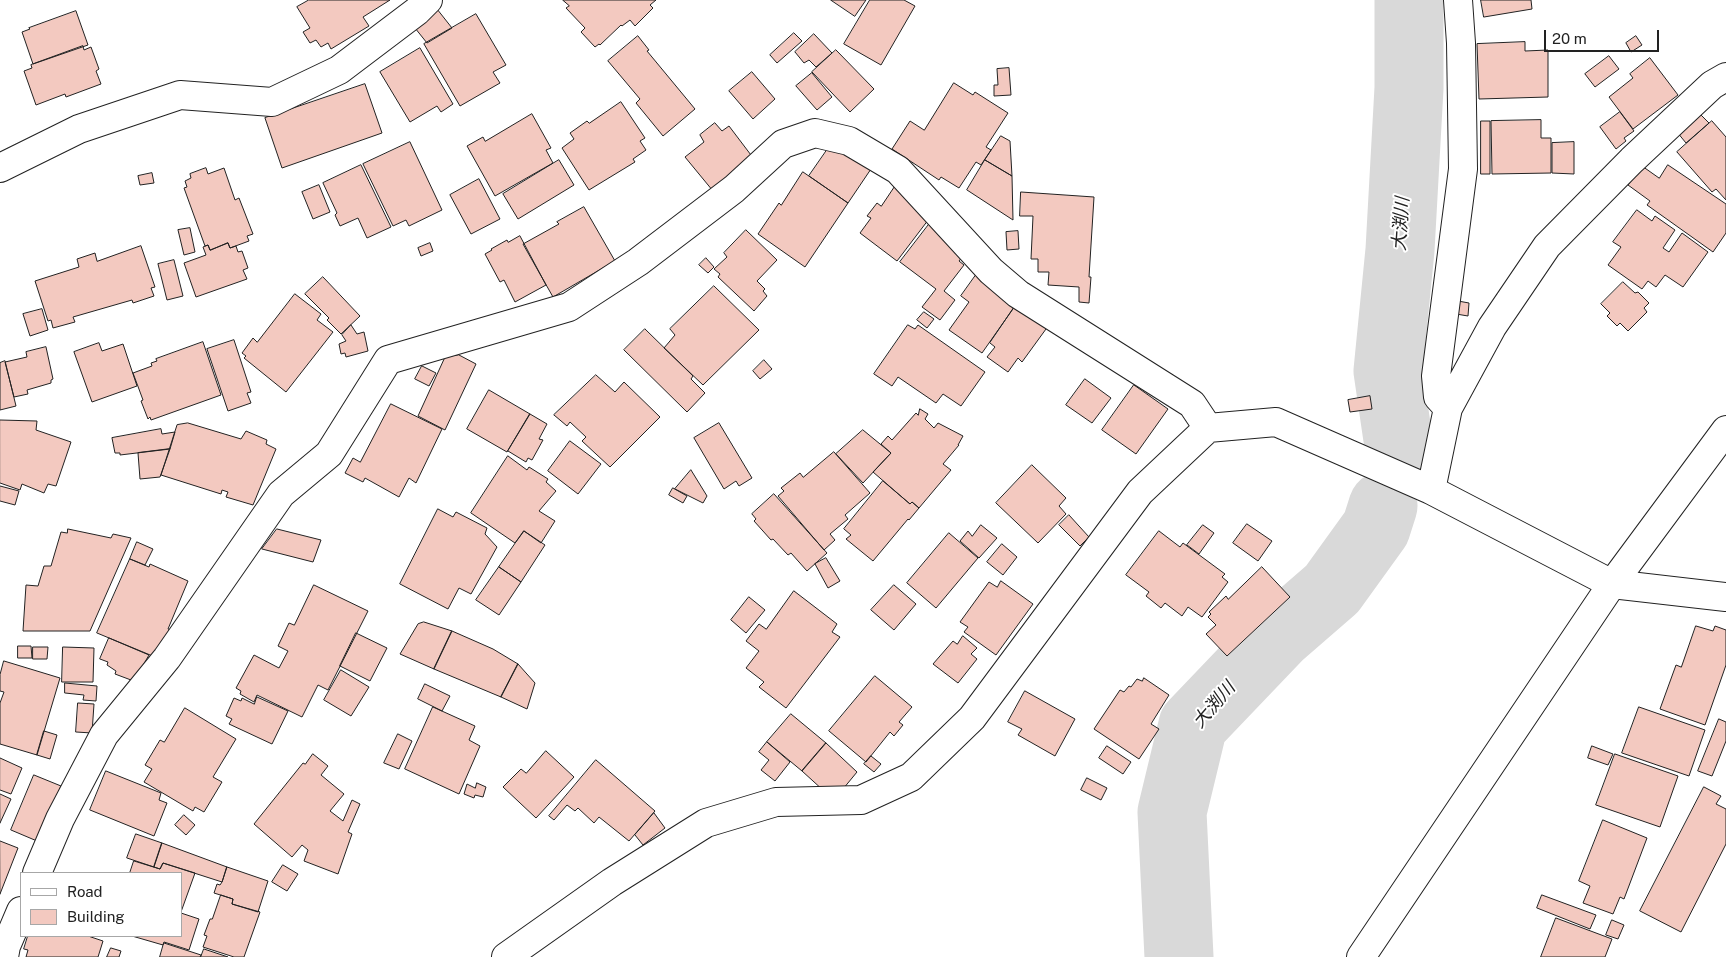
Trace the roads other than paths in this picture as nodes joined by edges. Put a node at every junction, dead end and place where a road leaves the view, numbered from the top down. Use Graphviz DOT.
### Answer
graph roads {
  1 [pos="428,0"];
  2 [pos="1458,0"];
  3 [pos="1726,77"];
  4 [pos="0,168"];
  5 [pos="1448,408"];
  6 [pos="1208,428"];
  7 [pos="1726,430"];
  8 [pos="1431,490"];
  9 [pos="1612,584"];
  10 [pos="1726,597"];
  11 [pos="37,872"];
  12 [pos="20,913"];
  13 [pos="4,957"];
  14 [pos="506,957"];
  15 [pos="1361,957"];
  1 -- 4 [label="street"];
  2 -- 5 [label="street"];
  3 -- 5 [label="street"];
  5 -- 8 [label="street"];
  6 -- 8 [label="street"];
  6 -- 11 [label="street"];
  6 -- 14 [label="street"];
  7 -- 9 [label="street"];
  8 -- 9 [label="street"];
  9 -- 10 [label="street"];
  9 -- 15 [label="street"];
  12 -- 13 [label="street"];
}
